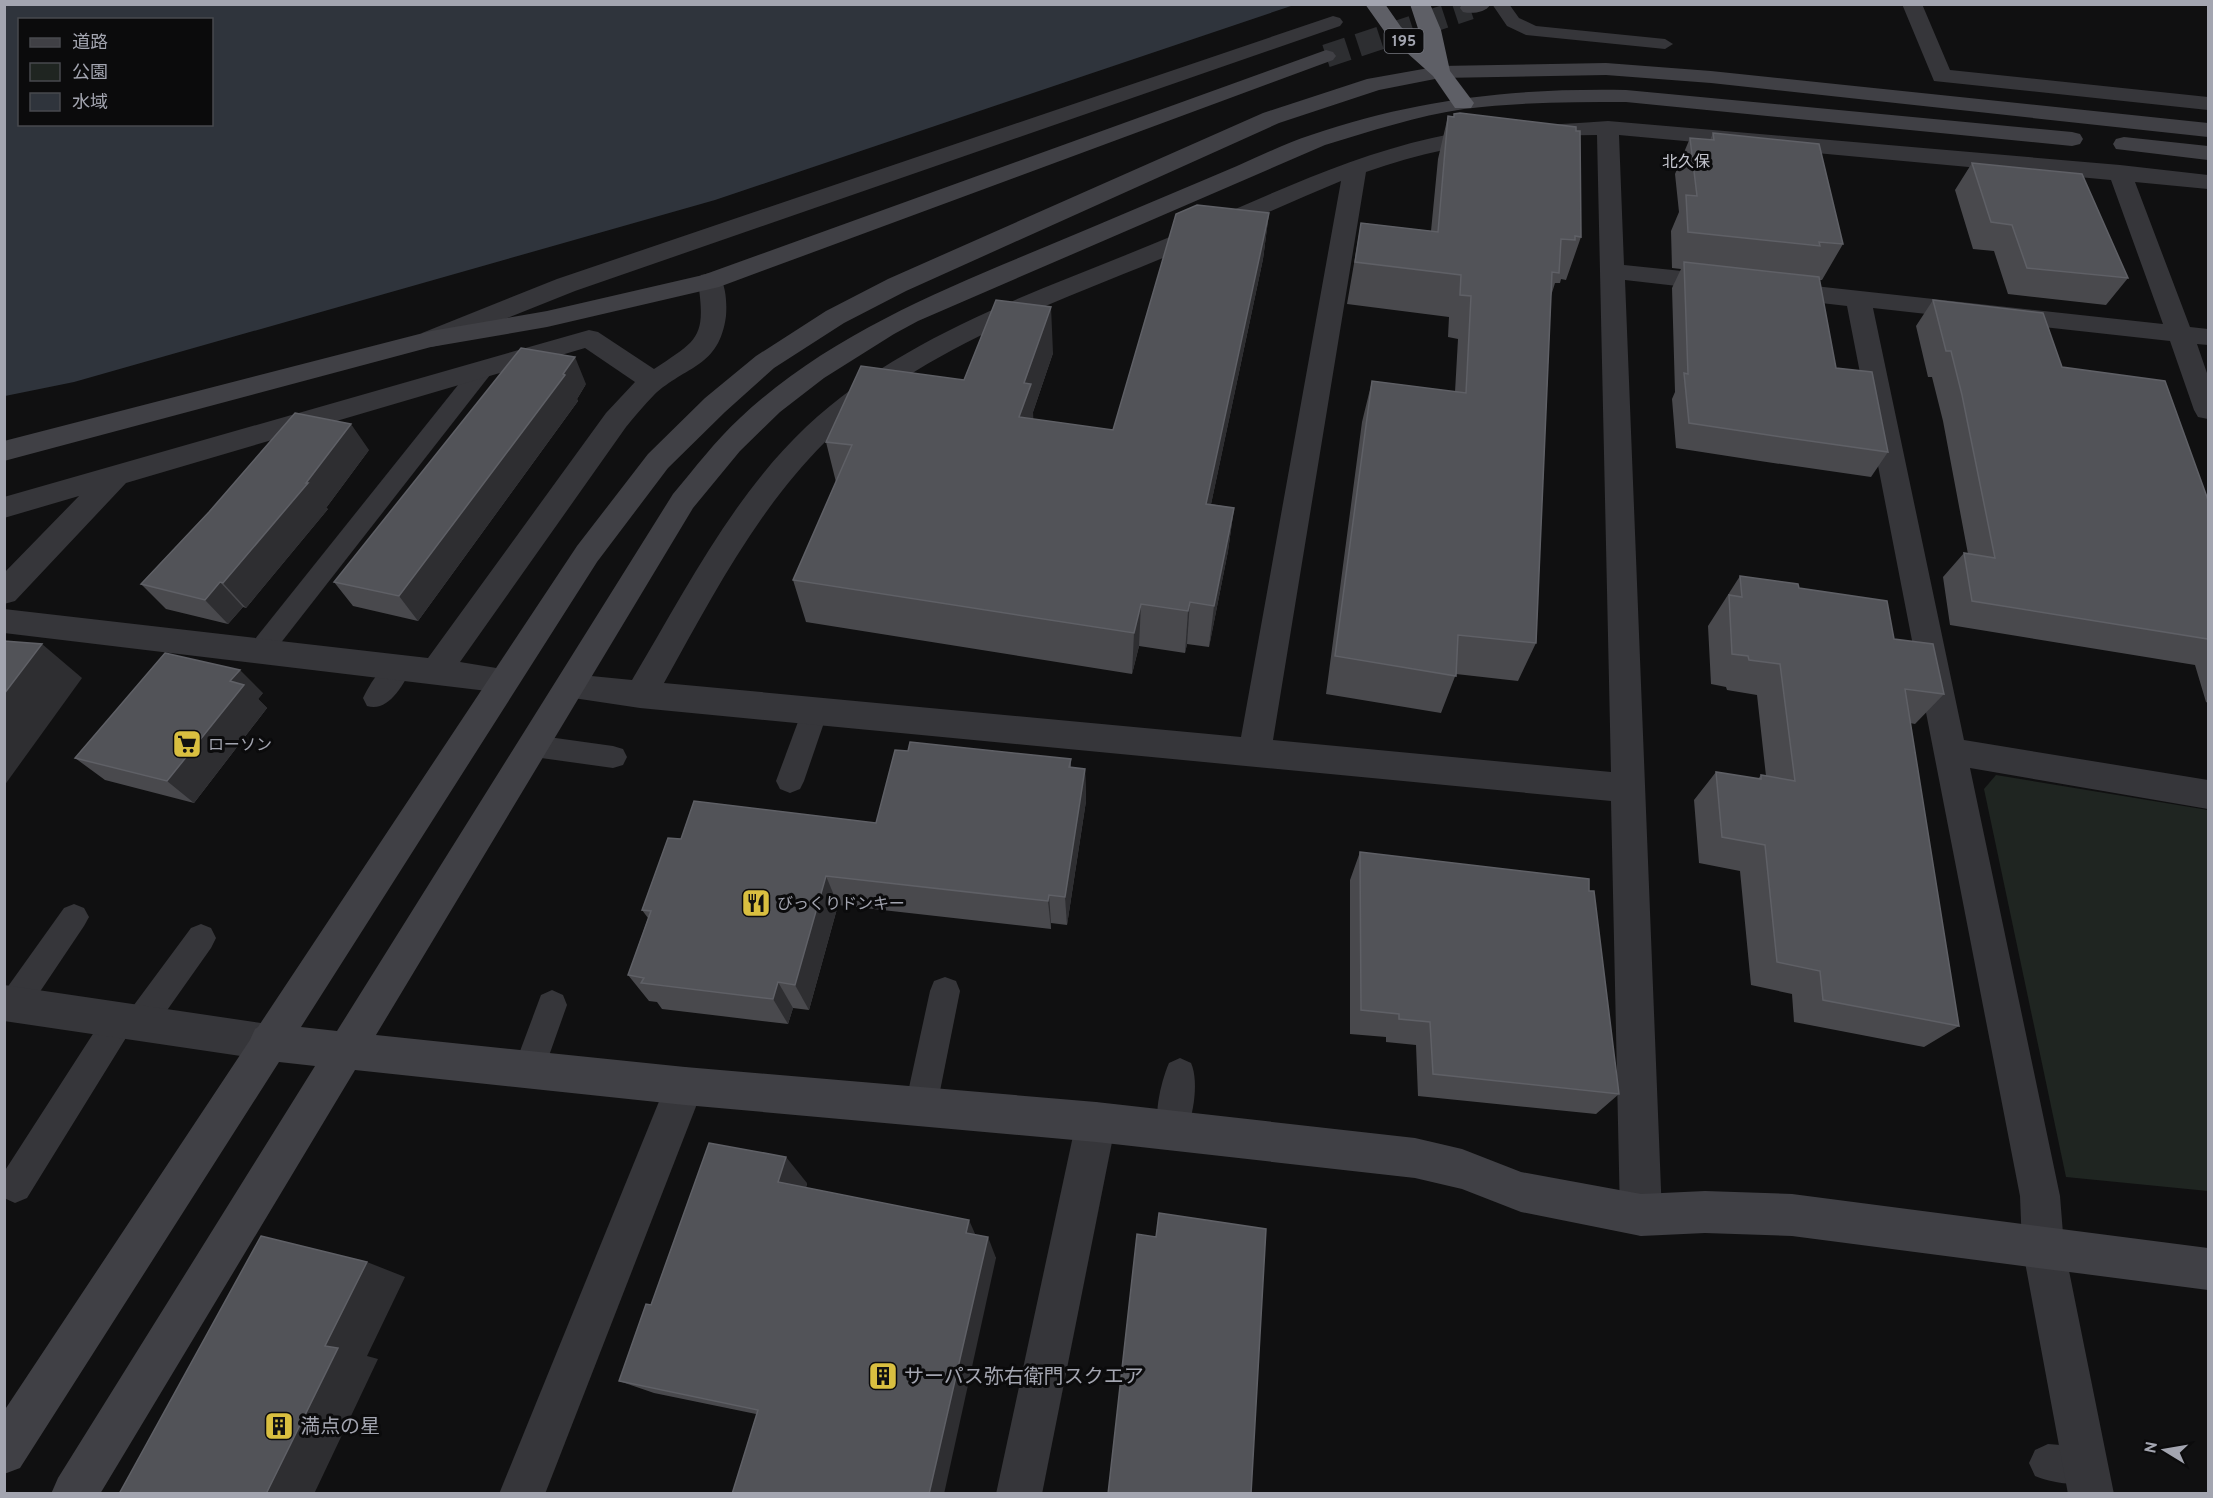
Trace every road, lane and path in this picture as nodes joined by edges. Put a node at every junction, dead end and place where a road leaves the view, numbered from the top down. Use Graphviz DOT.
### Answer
graph roads {
  1 [pos="1375,4"];
  2 [pos="1420,4"];
  3 [pos="1500,4"];
  4 [pos="1912,4"];
  5 [pos="1333,22"];
  6 [pos="1665,44"];
  7 [pos="1326,56"];
  8 [pos="1440,72"];
  9 [pos="1463,103"];
  10 [pos="2208,104"];
  11 [pos="1608,128"];
  12 [pos="2208,130"];
  13 [pos="2208,153"];
  14 [pos="1355,169"];
  15 [pos="2120,172"];
  16 [pos="2208,182"];
  17 [pos="1612,271"];
  18 [pos="710,281"];
  19 [pos="1858,299"];
  20 [pos="2179,334"];
  21 [pos="2208,337"];
  22 [pos="431,339"];
  23 [pos="482,370"];
  24 [pos="654,382"];
  25 [pos="2208,410"];
  26 [pos="4,451"];
  27 [pos="116,477"];
  28 [pos="4,508"];
  29 [pos="4,593"];
  30 [pos="4,621"];
  31 [pos="260,651"];
  32 [pos="399,668"];
  33 [pos="436,672"];
  34 [pos="504,680"];
  35 [pos="571,687"];
  36 [pos="640,695"];
  37 [pos="376,698"];
  38 [pos="815,711"];
  39 [pos="534,746"];
  40 [pos="1949,751"];
  41 [pos="1255,752"];
  42 [pos="613,757"];
  43 [pos="790,782"];
  44 [pos="1627,788"];
  45 [pos="2208,794"];
  46 [pos="74,917"];
  47 [pos="201,938"];
  48 [pos="945,991"];
  49 [pos="9,1003"];
  50 [pos="552,1005"];
  51 [pos="130,1021"];
  52 [pos="268,1042"];
  53 [pos="346,1049"];
  54 [pos="529,1070"];
  55 [pos="1180,1074"];
  56 [pos="685,1086"];
  57 [pos="921,1106"];
  58 [pos="1096,1122"];
  59 [pos="1172,1130"];
  60 [pos="15,1186"];
  61 [pos="1641,1215"];
  62 [pos="2043,1246"];
  63 [pos="2208,1269"];
  64 [pos="4,1452"];
  65 [pos="2075,1474"];
  66 [pos="74,1494"];
  67 [pos="522,1494"];
  68 [pos="1019,1494"];
  1 -- 8 [label="highway, 195"];
  2 -- 8 [label="highway, 195"];
  3 -- 6 [label="lane"];
  4 -- 10 [label="street"];
  5 -- 22 [label="street"];
  7 -- 18 [label="street"];
  8 -- 9 [label="highway, 195"];
  8 -- 12 [label="street"];
  8 -- 34 [label="street"];
  9 -- 13 [label="street"];
  9 -- 35 [label="street"];
  11 -- 14 [label="street"];
  11 -- 15 [label="street"];
  11 -- 17 [label="street"];
  14 -- 36 [label="street"];
  14 -- 41 [label="street"];
  15 -- 16 [label="street"];
  15 -- 20 [label="street"];
  17 -- 19 [label="street"];
  17 -- 44 [label="street"];
  18 -- 22 [label="street"];
  18 -- 24 [label="street"];
  19 -- 20 [label="street"];
  19 -- 40 [label="street"];
  20 -- 21 [label="street"];
  20 -- 25 [label="street"];
  22 -- 26 [label="street"];
  23 -- 24 [label="street"];
  23 -- 27 [label="street"];
  23 -- 31 [label="lane"];
  24 -- 33 [label="street"];
  27 -- 28 [label="street"];
  27 -- 29 [label="street"];
  30 -- 31 [label="street"];
  31 -- 32 [label="street"];
  32 -- 33 [label="street"];
  32 -- 37 [label="lane"];
  33 -- 34 [label="street"];
  34 -- 52 [label="street"];
  35 -- 36 [label="street"];
  35 -- 39 [label="street"];
  36 -- 38 [label="street"];
  38 -- 41 [label="street"];
  38 -- 43 [label="lane"];
  39 -- 42 [label="lane"];
  39 -- 53 [label="street"];
  40 -- 45 [label="street"];
  40 -- 62 [label="street"];
  41 -- 44 [label="street"];
  44 -- 61 [label="street"];
  46 -- 49 [label="lane"];
  47 -- 51 [label="lane"];
  48 -- 57 [label="lane"];
  49 -- 51 [label="street"];
  50 -- 54 [label="lane"];
  51 -- 52 [label="street"];
  51 -- 60 [label="lane"];
  52 -- 53 [label="street"];
  52 -- 64 [label="street"];
  53 -- 54 [label="street"];
  53 -- 66 [label="street"];
  54 -- 56 [label="street"];
  55 -- 59 [label="lane"];
  56 -- 57 [label="street"];
  56 -- 67 [label="street"];
  57 -- 58 [label="street"];
  58 -- 59 [label="street"];
  58 -- 68 [label="street"];
  59 -- 61 [label="street"];
  61 -- 62 [label="street"];
  62 -- 63 [label="street"];
  62 -- 65 [label="street"];
}
